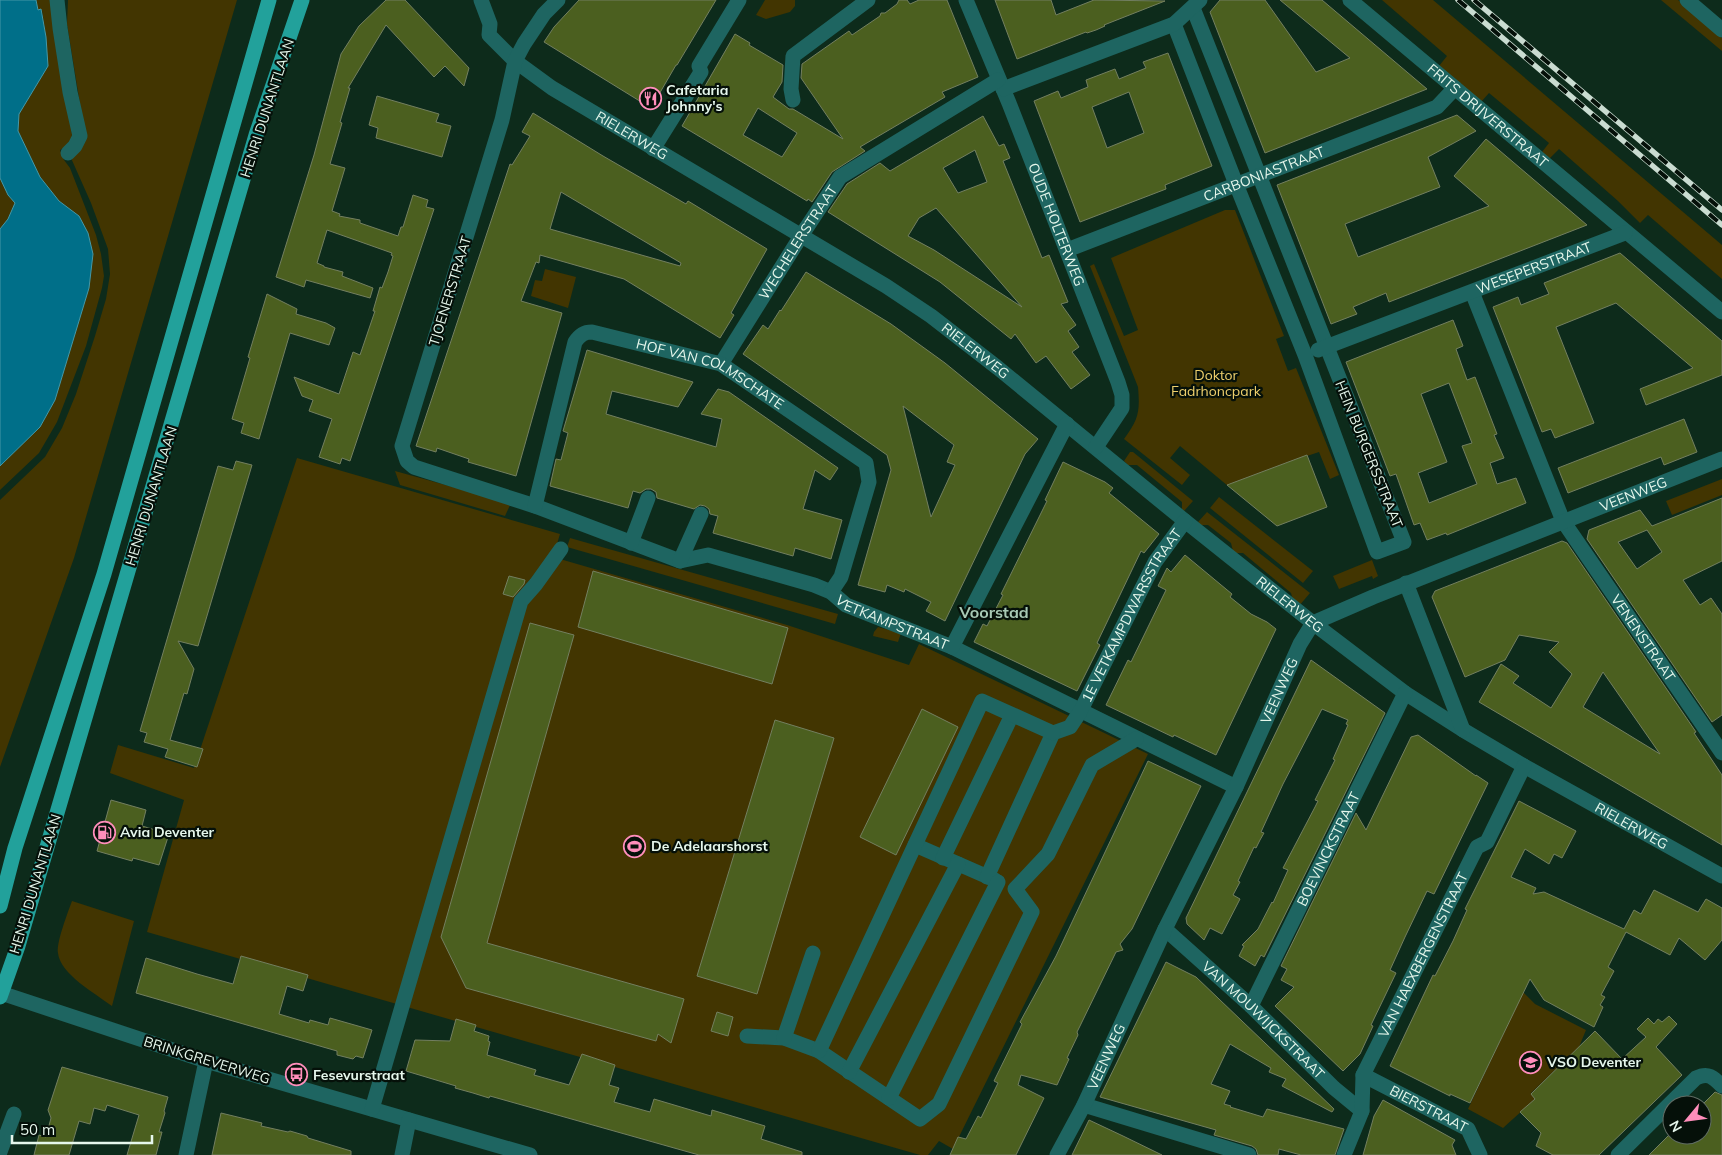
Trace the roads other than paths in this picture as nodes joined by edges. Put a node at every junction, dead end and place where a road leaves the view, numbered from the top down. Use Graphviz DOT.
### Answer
graph roads {
  1 [pos="57,0"];
  2 [pos="269,0"];
  3 [pos="302,0"];
  4 [pos="481,0"];
  5 [pos="558,0"];
  6 [pos="739,0"];
  7 [pos="966,0"];
  8 [pos="1350,0"];
  9 [pos="1687,0"];
  10 [pos="862,2"];
  11 [pos="1196,4"];
  12 [pos="1174,24"];
  13 [pos="1722,30"];
  14 [pos="515,61"];
  15 [pos="1000,84"];
  16 [pos="1454,88"];
  17 [pos="793,100"];
  18 [pos="653,149"];
  19 [pos="68,152"];
  20 [pos="1259,175"];
  21 [pos="1236,184"];
  22 [pos="1625,233"];
  23 [pos="801,236"];
  24 [pos="1067,250"];
  25 [pos="1472,292"];
  26 [pos="1722,312"];
  27 [pos="1326,347"];
  28 [pos="1305,356"];
  29 [pos="722,364"];
  30 [pos="1067,424"];
  31 [pos="1096,448"];
  32 [pos="1722,459"];
  33 [pos="648,498"];
  34 [pos="535,506"];
  35 [pos="701,514"];
  36 [pos="1185,521"];
  37 [pos="1563,521"];
  38 [pos="630,543"];
  39 [pos="561,548"];
  40 [pos="680,562"];
  41 [pos="1406,583"];
  42 [pos="831,592"];
  43 [pos="1314,624"];
  44 [pos="952,647"];
  45 [pos="1405,693"];
  46 [pos="1080,712"];
  47 [pos="1012,715"];
  48 [pos="1463,730"];
  49 [pos="1053,733"];
  50 [pos="1136,738"];
  51 [pos="1722,753"];
  52 [pos="1524,766"];
  53 [pos="1236,787"];
  54 [pos="915,845"];
  55 [pos="943,858"];
  56 [pos="958,864"];
  57 [pos="1719,869"];
  58 [pos="993,879"];
  59 [pos="1014,889"];
  60 [pos="0,906"];
  61 [pos="1165,929"];
  62 [pos="813,953"];
  63 [pos="0,994"];
  64 [pos="1251,1006"];
  65 [pos="747,1036"];
  66 [pos="784,1038"];
  67 [pos="819,1051"];
  68 [pos="206,1061"];
  69 [pos="850,1072"];
  70 [pos="1363,1075"];
  71 [pos="1722,1086"];
  72 [pos="889,1098"];
  73 [pos="1084,1104"];
  74 [pos="372,1109"];
  75 [pos="1362,1111"];
  76 [pos="14,1114"];
  77 [pos="409,1120"];
  78 [pos="0,1152"];
  79 [pos="186,1155"];
  80 [pos="402,1155"];
  81 [pos="530,1155"];
  82 [pos="1057,1155"];
  83 [pos="1249,1155"];
  84 [pos="1344,1155"];
  85 [pos="1480,1155"];
  86 [pos="1618,1155"];
  1 -- 19 [label="street"];
  2 -- 60 [label="main road, HENRI DUNANTLAAN"];
  3 -- 63 [label="main road, HENRI DUNANTLAAN"];
  4 -- 14 [label="street, RIELERWEG"];
  5 -- 14 [label="street, TJOENERSTRAAT"];
  6 -- 18 [label="street"];
  7 -- 15 [label="street, OUDE HOLTERWEG"];
  8 -- 16 [label="street, FRITS DRIJVERSTRAAT"];
  9 -- 13 [label="street"];
  10 -- 17 [label="street"];
  11 -- 12 [label="street, WECHELERSTRAAT"];
  11 -- 20 [label="street, HEIN BURGERSSTRAAT"];
  12 -- 15 [label="street, WECHELERSTRAAT"];
  12 -- 21 [label="street, HEIN BURGERSSTRAAT"];
  14 -- 18 [label="street, RIELERWEG"];
  14 -- 34 [label="street, TJOENERSTRAAT"];
  15 -- 23 [label="street, WECHELERSTRAAT"];
  15 -- 24 [label="street, OUDE HOLTERWEG"];
  16 -- 20 [label="street, CARBONIASTRAAT"];
  16 -- 22 [label="street, FRITS DRIJVERSTRAAT"];
  18 -- 23 [label="street, RIELERWEG"];
  20 -- 21 [label="street, CARBONIASTRAAT"];
  20 -- 27 [label="street, HEIN BURGERSSTRAAT"];
  21 -- 24 [label="street, CARBONIASTRAAT"];
  21 -- 28 [label="street, HEIN BURGERSSTRAAT"];
  22 -- 25 [label="street, WESEPERSTRAAT"];
  22 -- 26 [label="street"];
  23 -- 29 [label="street, WECHELERSTRAAT"];
  23 -- 30 [label="street, RIELERWEG"];
  24 -- 31 [label="street, OUDE HOLTERWEG"];
  25 -- 27 [label="street"];
  25 -- 37 [label="street, WESEPERSTRAAT"];
  27 -- 28 [label="street"];
  27 -- 28 [label="street, HEIN BURGERSSTRAAT"];
  29 -- 34 [label="street, HOF VAN COLMSCHATE"];
  29 -- 42 [label="street, HOF VAN COLMSCHATE"];
  30 -- 31 [label="street, RIELERWEG"];
  30 -- 44 [label="street"];
  31 -- 36 [label="street, RIELERWEG"];
  32 -- 37 [label="street, VEENWEG"];
  33 -- 38 [label="street"];
  34 -- 38 [label="street"];
  35 -- 40 [label="street"];
  36 -- 43 [label="street, RIELERWEG"];
  36 -- 46 [label="street, 1E VETKAMPDWARSSTRAAT"];
  37 -- 41 [label="street, VEENWEG"];
  37 -- 51 [label="street, VENENSTRAAT"];
  38 -- 40 [label="street"];
  39 -- 74 [label="street"];
  40 -- 42 [label="street, VETKAMPSTRAAT"];
  41 -- 43 [label="street, VEENWEG"];
  41 -- 48 [label="street"];
  42 -- 44 [label="street, VETKAMPSTRAAT"];
  43 -- 45 [label="street, RIELERWEG"];
  43 -- 53 [label="street, VEENWEG"];
  44 -- 46 [label="street, VETKAMPSTRAAT"];
  45 -- 48 [label="street, RIELERWEG"];
  45 -- 64 [label="street, BOEVINCKSTRAAT"];
  46 -- 49 [label="street, 1E VETKAMPDWARSSTRAAT"];
  46 -- 50 [label="street, VETKAMPSTRAAT"];
  47 -- 49 [label="street"];
  47 -- 54 [label="street"];
  47 -- 55 [label="street"];
  48 -- 52 [label="street, RIELERWEG"];
  49 -- 58 [label="street"];
  50 -- 53 [label="street, VETKAMPSTRAAT"];
  50 -- 59 [label="street"];
  52 -- 57 [label="street, RIELERWEG"];
  52 -- 70 [label="street, VAN HAEXBERGENSTRAAT"];
  53 -- 61 [label="street, VEENWEG"];
  54 -- 55 [label="street"];
  54 -- 67 [label="street"];
  55 -- 56 [label="street"];
  56 -- 58 [label="street"];
  56 -- 69 [label="street"];
  58 -- 59 [label="street"];
  58 -- 72 [label="street"];
  59 -- 72 [label="street"];
  61 -- 64 [label="street, VAN MOUWIJCKSTRAAT"];
  61 -- 73 [label="street, VEENWEG"];
  62 -- 66 [label="street"];
  63 -- 68 [label="street, BRINKGREVERWEG"];
  64 -- 75 [label="street, VAN MOUWIJCKSTRAAT"];
  65 -- 66 [label="street"];
  66 -- 67 [label="street"];
  67 -- 69 [label="street"];
  68 -- 74 [label="street, BRINKGREVERWEG"];
  68 -- 79 [label="street"];
  69 -- 72 [label="street"];
  70 -- 75 [label="street, VAN HAEXBERGENSTRAAT"];
  70 -- 85 [label="street, BIERSTRAAT"];
  71 -- 86 [label="street"];
  73 -- 82 [label="street, VEENWEG"];
  73 -- 83 [label="street"];
  74 -- 77 [label="street, BRINKGREVERWEG"];
  75 -- 84 [label="street, VAN HAEXBERGENSTRAAT"];
  76 -- 78 [label="street"];
  77 -- 80 [label="street"];
  77 -- 81 [label="street, BRINKGREVERWEG"];
}
